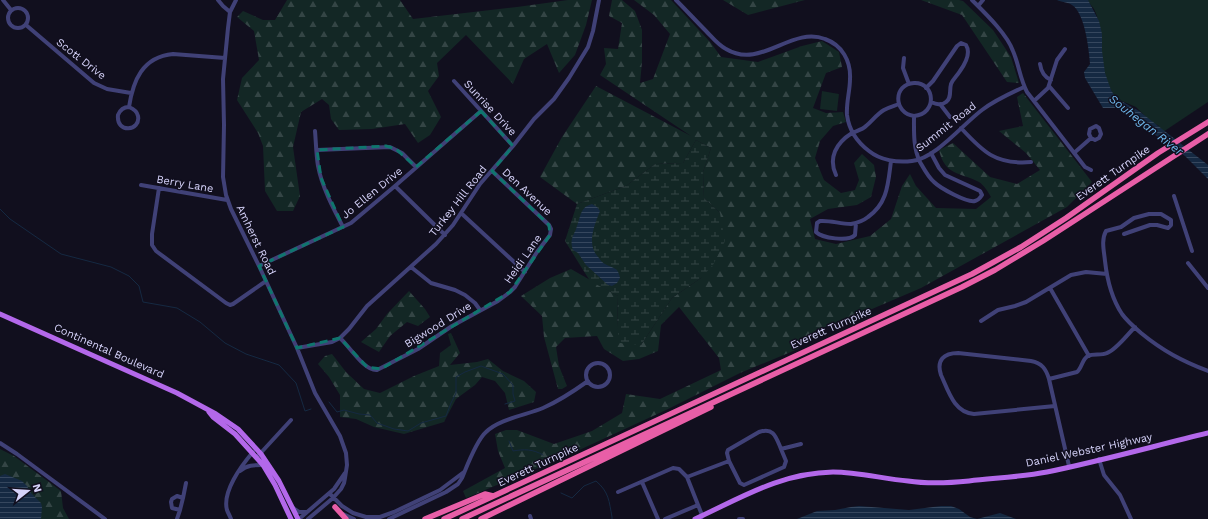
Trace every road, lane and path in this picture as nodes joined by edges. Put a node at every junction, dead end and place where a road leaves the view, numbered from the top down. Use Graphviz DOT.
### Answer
graph roads {
  1 [pos="3,0"];
  2 [pos="218,0"];
  3 [pos="236,0"];
  4 [pos="599,0"];
  5 [pos="676,0"];
  6 [pos="972,0"];
  7 [pos="983,0"];
  8 [pos="978,6"];
  9 [pos="12,10"];
  10 [pos="230,12"];
  11 [pos="26,25"];
  12 [pos="1065,49"];
  13 [pos="225,58"];
  14 [pos="904,58"];
  15 [pos="1040,64"];
  16 [pos="1051,80"];
  17 [pos="454,81"];
  18 [pos="909,84"];
  19 [pos="1049,86"];
  20 [pos="1024,87"];
  21 [pos="926,88"];
  22 [pos="132,93"];
  23 [pos="1034,101"];
  24 [pos="931,102"];
  25 [pos="899,104"];
  26 [pos="940,104"];
  27 [pos="129,107"];
  28 [pos="1068,108"];
  29 [pos="481,111"];
  30 [pos="914,116"];
  31 [pos="950,116"];
  32 [pos="1208,122"];
  33 [pos="961,128"];
  34 [pos="315,131"];
  35 [pos="853,133"];
  36 [pos="1208,134"];
  37 [pos="1091,138"];
  38 [pos="513,146"];
  39 [pos="317,150"];
  40 [pos="931,153"];
  41 [pos="1074,153"];
  42 [pos="919,160"];
  43 [pos="891,161"];
  44 [pos="1031,162"];
  45 [pos="416,167"];
  46 [pos="1091,170"];
  47 [pos="492,171"];
  48 [pos="836,175"];
  49 [pos="141,185"];
  50 [pos="395,186"];
  51 [pos="159,188"];
  52 [pos="1174,196"];
  53 [pos="227,200"];
  54 [pos="461,213"];
  55 [pos="1143,215"];
  56 [pos="1177,222"];
  57 [pos="856,223"];
  58 [pos="549,225"];
  59 [pos="1146,226"];
  60 [pos="343,228"];
  61 [pos="1124,234"];
  62 [pos="445,235"];
  63 [pos="1192,251"];
  64 [pos="1188,262"];
  65 [pos="259,266"];
  66 [pos="411,267"];
  67 [pos="524,272"];
  68 [pos="1107,274"];
  69 [pos="266,282"];
  70 [pos="1050,288"];
  71 [pos="1208,288"];
  72 [pos="480,310"];
  73 [pos="0,314"];
  74 [pos="981,321"];
  75 [pos="1135,327"];
  76 [pos="340,338"];
  77 [pos="297,348"];
  78 [pos="1089,356"];
  79 [pos="1208,371"];
  80 [pos="1049,379"];
  81 [pos="588,381"];
  82 [pos="721,398"];
  83 [pos="1055,406"];
  84 [pos="208,410"];
  85 [pos="291,420"];
  86 [pos="1208,433"];
  87 [pos="0,444"];
  88 [pos="801,444"];
  89 [pos="781,449"];
  90 [pos="253,452"];
  91 [pos="259,456"];
  92 [pos="1099,459"];
  93 [pos="728,461"];
  94 [pos="263,465"];
  95 [pos="1070,466"];
  96 [pos="464,472"];
  97 [pos="345,473"];
  98 [pos="235,477"];
  99 [pos="687,477"];
  100 [pos="642,482"];
  101 [pos="186,483"];
  102 [pos="618,492"];
  103 [pos="330,494"];
  104 [pos="493,496"];
  105 [pos="183,498"];
  106 [pos="334,498"];
  107 [pos="330,501"];
  108 [pos="698,505"];
  109 [pos="335,507"];
  110 [pos="293,508"];
  111 [pos="180,510"];
  112 [pos="308,512"];
  113 [pos="702,517"];
  114 [pos="361,518"];
  115 [pos="105,519"];
  116 [pos="177,519"];
  117 [pos="231,519"];
  118 [pos="292,519"];
  119 [pos="298,519"];
  120 [pos="308,519"];
  121 [pos="346,519"];
  122 [pos="354,519"];
  123 [pos="389,519"];
  124 [pos="425,519"];
  125 [pos="444,519"];
  126 [pos="462,519"];
  127 [pos="481,519"];
  128 [pos="658,519"];
  129 [pos="665,519"];
  130 [pos="695,519"];
  131 [pos="739,519"];
  132 [pos="744,519"];
  133 [pos="1131,519"];
  1 -- 9 [label="street"];
  2 -- 10 [label="street"];
  3 -- 10 [label="street, Amherst Road"];
  4 -- 38 [label="street, Turkey Hill Road"];
  5 -- 35 [label="street, Summit Road"];
  6 -- 8 [label="street"];
  7 -- 8 [label="street"];
  8 -- 20 [label="street"];
  9 -- 11 [label="street"];
  9 -- 11 [label="street"];
  10 -- 13 [label="street, Amherst Road"];
  11 -- 22 [label="street, Scott Drive"];
  12 -- 16 [label="street"];
  13 -- 22 [label="street"];
  13 -- 53 [label="street, Amherst Road"];
  14 -- 18 [label="street"];
  15 -- 16 [label="street"];
  16 -- 19 [label="street"];
  17 -- 29 [label="street, Sunrise Drive"];
  18 -- 21 [label="street"];
  18 -- 25 [label="street"];
  19 -- 23 [label="street"];
  19 -- 28 [label="street"];
  20 -- 23 [label="street"];
  20 -- 33 [label="street, Summit Road"];
  21 -- 24 [label="street"];
  21 -- 26 [label="street"];
  22 -- 27 [label="street"];
  23 -- 41 [label="street"];
  24 -- 26 [label="street"];
  24 -- 30 [label="street"];
  25 -- 30 [label="street"];
  25 -- 35 [label="street"];
  26 -- 31 [label="street"];
  27 -- 27 [label="street"];
  29 -- 38 [label="street, Sunrise Drive"];
  29 -- 45 [label="street, Jo Ellen Drive"];
  30 -- 42 [label="street"];
  32 -- 104 [label="highway, Everett Turnpike"];
  33 -- 40 [label="street, Summit Road"];
  33 -- 44 [label="street"];
  34 -- 39 [label="street"];
  35 -- 43 [label="street, Summit Road"];
  35 -- 48 [label="street"];
  36 -- 82 [label="highway, Everett Turnpike"];
  37 -- 41 [label="street"];
  38 -- 47 [label="street, Turkey Hill Road"];
  39 -- 45 [label="street"];
  39 -- 60 [label="street"];
  40 -- 42 [label="street, Summit Road"];
  40 -- 42 [label="street"];
  41 -- 46 [label="street"];
  42 -- 43 [label="street, Summit Road"];
  43 -- 57 [label="street"];
  45 -- 50 [label="street, Jo Ellen Drive"];
  47 -- 54 [label="street, Turkey Hill Road"];
  47 -- 58 [label="street, Den Avenue"];
  49 -- 51 [label="street, Berry Lane"];
  50 -- 60 [label="street, Jo Ellen Drive"];
  50 -- 62 [label="street"];
  51 -- 53 [label="street, Berry Lane"];
  51 -- 69 [label="street"];
  52 -- 56 [label="street"];
  53 -- 65 [label="street, Amherst Road"];
  54 -- 62 [label="street, Turkey Hill Road"];
  54 -- 67 [label="street"];
  55 -- 56 [label="street"];
  55 -- 59 [label="street"];
  55 -- 68 [label="street"];
  56 -- 59 [label="street"];
  56 -- 63 [label="street"];
  57 -- 57 [label="street"];
  58 -- 67 [label="street, Heidi Lane"];
  59 -- 61 [label="street"];
  60 -- 65 [label="street, Jo Ellen Drive"];
  62 -- 66 [label="street, Turkey Hill Road"];
  64 -- 71 [label="street"];
  65 -- 69 [label="street, Amherst Road"];
  66 -- 72 [label="street, Bigwood Drive"];
  66 -- 76 [label="street, Turkey Hill Road"];
  67 -- 72 [label="street, Heidi Lane"];
  68 -- 70 [label="street"];
  68 -- 75 [label="street"];
  69 -- 77 [label="street, Amherst Road"];
  70 -- 74 [label="street"];
  70 -- 78 [label="street"];
  72 -- 76 [label="street, Bigwood Drive"];
  73 -- 84 [label="main road, Continental Boulevard"];
  75 -- 78 [label="street"];
  75 -- 79 [label="street"];
  76 -- 77 [label="street"];
  77 -- 97 [label="street, Amherst Road"];
  78 -- 80 [label="street"];
  80 -- 83 [label="street"];
  80 -- 83 [label="street"];
  81 -- 81 [label="street"];
  81 -- 96 [label="street"];
  82 -- 126 [label="highway, Everett Turnpike"];
  82 -- 127 [label="highway"];
  83 -- 95 [label="street"];
  84 -- 90 [label="main road, Continental Boulevard"];
  84 -- 91 [label="main road, Continental Boulevard"];
  85 -- 91 [label="street"];
  86 -- 92 [label="main road, Daniel Webster Highway"];
  87 -- 115 [label="street"];
  88 -- 89 [label="street"];
  89 -- 93 [label="street"];
  89 -- 93 [label="street"];
  90 -- 91 [label="main road, Continental Boulevard"];
  90 -- 98 [label="street"];
  91 -- 94 [label="main road, Continental Boulevard"];
  91 -- 110 [label="main road, Continental Boulevard"];
  92 -- 95 [label="main road, Daniel Webster Highway"];
  92 -- 133 [label="street"];
  93 -- 99 [label="street"];
  94 -- 98 [label="street"];
  94 -- 118 [label="main road, Continental Boulevard"];
  95 -- 113 [label="main road, Daniel Webster Highway"];
  96 -- 114 [label="street"];
  96 -- 123 [label="street"];
  97 -- 103 [label="street"];
  97 -- 106 [label="street, Amherst Road"];
  98 -- 117 [label="street"];
  99 -- 100 [label="street"];
  99 -- 108 [label="street"];
  100 -- 102 [label="street"];
  100 -- 128 [label="street"];
  101 -- 105 [label="street"];
  103 -- 106 [label="street"];
  103 -- 112 [label="street"];
  104 -- 124 [label="highway"];
  104 -- 125 [label="highway, Everett Turnpike"];
  105 -- 111 [label="street"];
  105 -- 111 [label="street"];
  106 -- 107 [label="street, Amherst Road"];
  106 -- 114 [label="street"];
  107 -- 109 [label="street"];
  107 -- 120 [label="street, Amherst Road"];
  108 -- 113 [label="street"];
  108 -- 129 [label="street"];
  109 -- 121 [label="highway"];
  109 -- 122 [label="street"];
  110 -- 112 [label="street"];
  110 -- 119 [label="main road, Continental Boulevard"];
  111 -- 116 [label="street"];
  112 -- 119 [label="street"];
  113 -- 130 [label="main road, Daniel Webster Highway"];
  131 -- 132 [label="street"];
}
